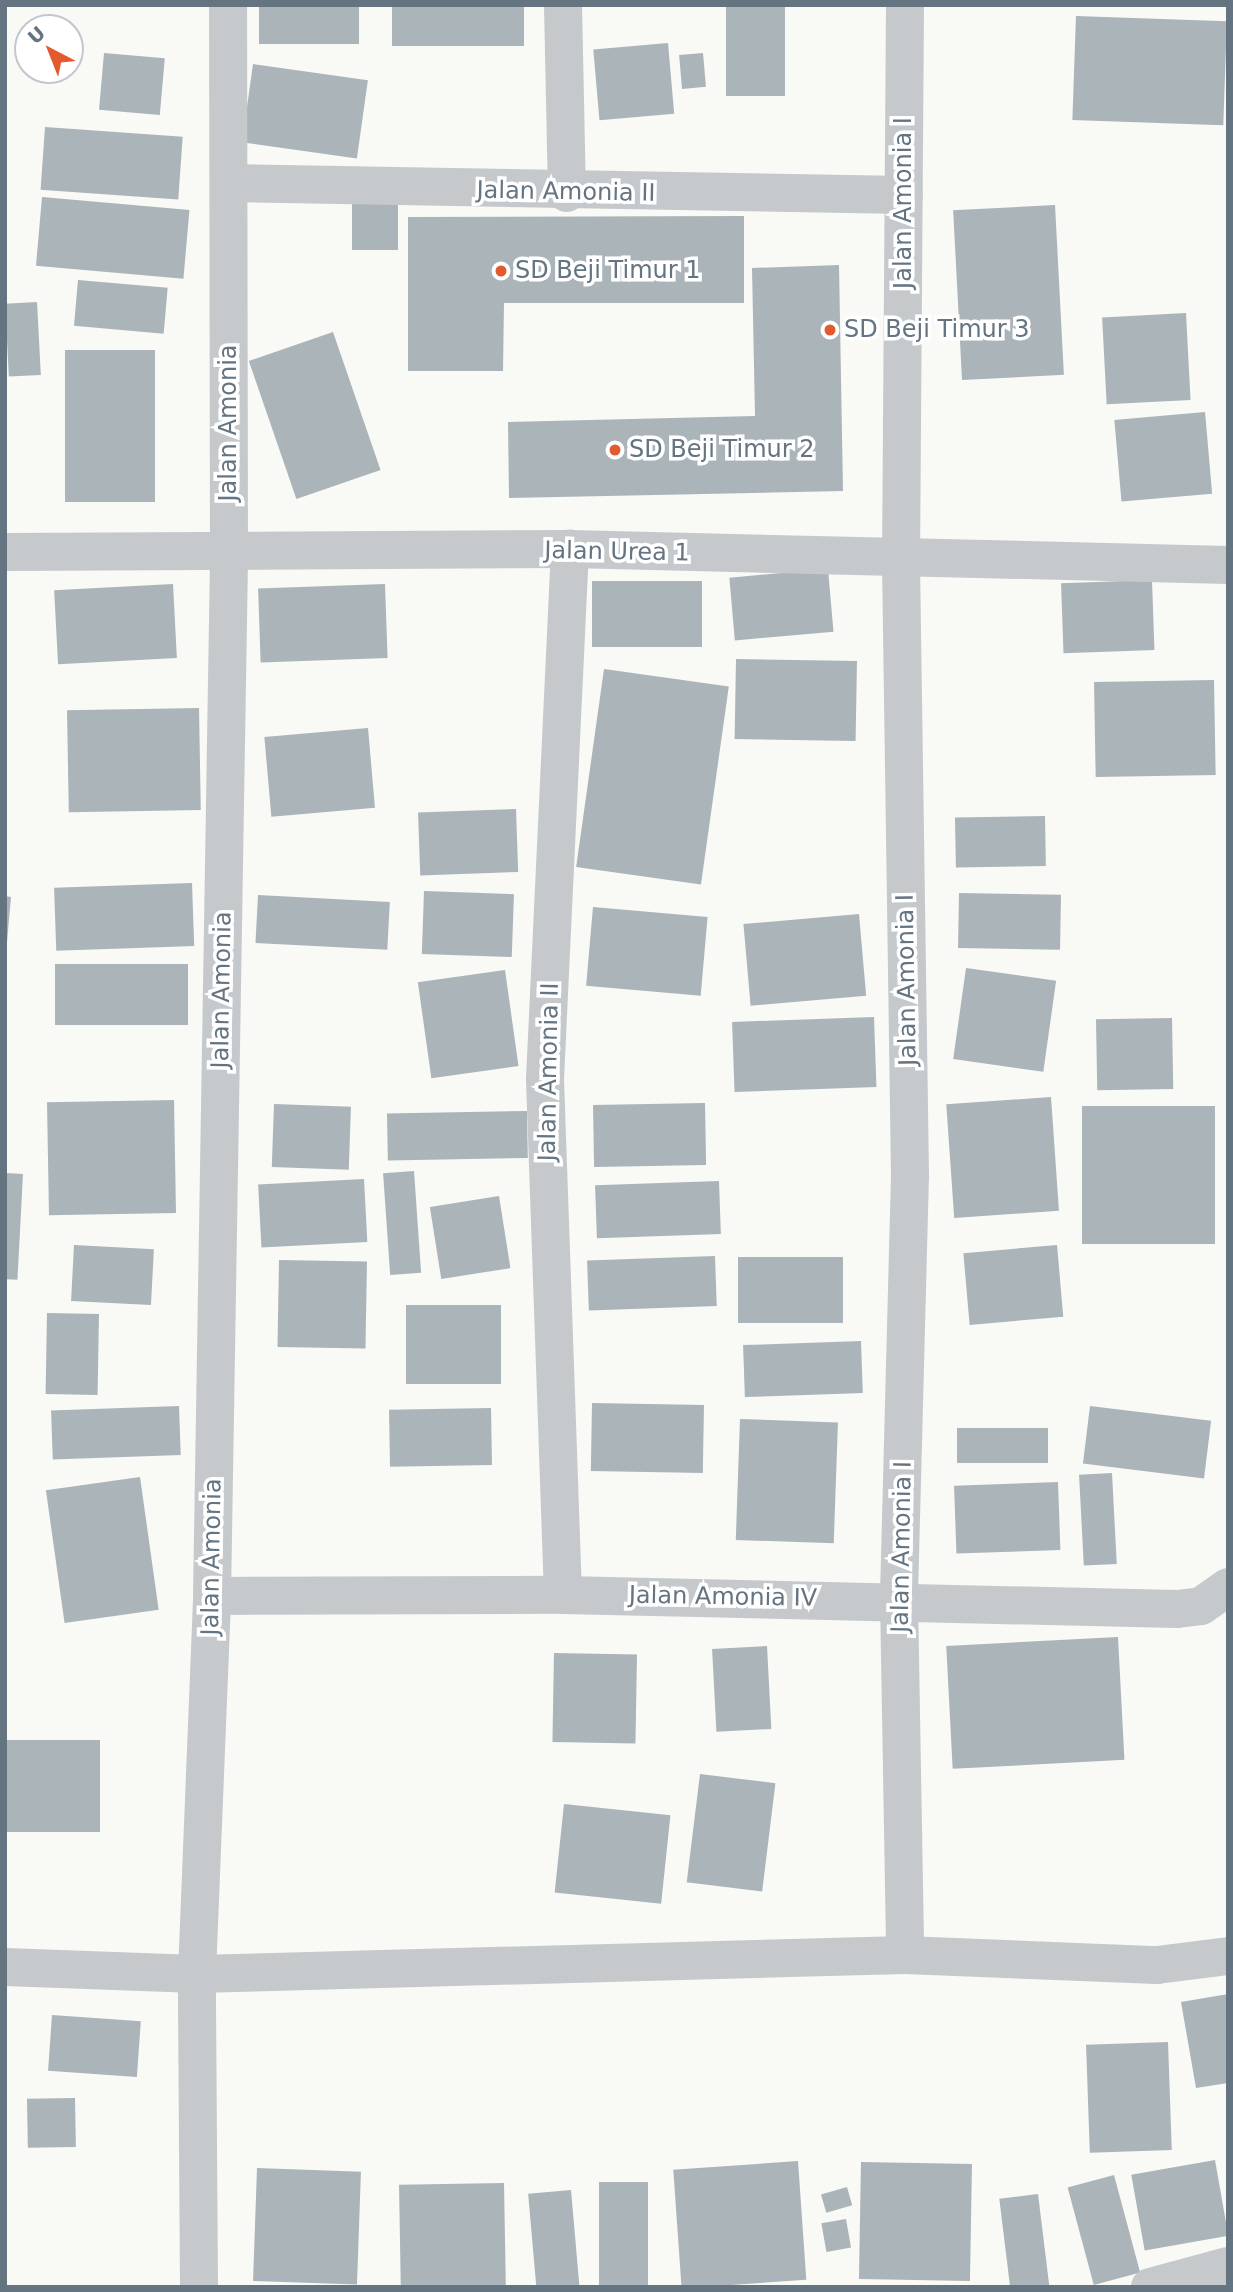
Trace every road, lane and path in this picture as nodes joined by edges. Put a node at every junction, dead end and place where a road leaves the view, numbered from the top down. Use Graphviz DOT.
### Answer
graph roads {
  1 [pos="228,5"];
  2 [pos="563,5"];
  3 [pos="905,5"];
  4 [pos="229,183"];
  5 [pos="567,193"];
  6 [pos="904,195"];
  7 [pos="570,549"];
  8 [pos="5,552"];
  9 [pos="229,555"];
  10 [pos="901,562"];
  11 [pos="1228,565"];
  12 [pos="1228,1587"];
  13 [pos="563,1594"];
  14 [pos="212,1596"];
  15 [pos="900,1599"];
  16 [pos="905,1955"];
  17 [pos="1228,1955"];
  18 [pos="5,1968"];
  19 [pos="197,1974"];
  20 [pos="1228,2266"];
  21 [pos="199,2287"];
  22 [pos="1150,2287"];
  1 -- 4 [label="street, Jalan Amonia"];
  2 -- 5 [label="street"];
  3 -- 6 [label="street, Jalan Amonia I"];
  4 -- 5 [label="street, Jalan Amonia II"];
  4 -- 9 [label="street, Jalan Amonia"];
  5 -- 6 [label="street, Jalan Amonia II"];
  6 -- 10 [label="street, Jalan Amonia I"];
  7 -- 9 [label="street, Jalan Urea 1"];
  7 -- 10 [label="street, Jalan Urea 1"];
  7 -- 13 [label="street, Jalan Amonia II"];
  8 -- 9 [label="street, Jalan Urea 1"];
  9 -- 14 [label="street, Jalan Amonia"];
  10 -- 11 [label="street, Jalan Urea 1"];
  10 -- 15 [label="street, Jalan Amonia I"];
  12 -- 15 [label="street, Jalan Amonia IV"];
  13 -- 14 [label="street, Jalan Amonia IV"];
  13 -- 15 [label="street, Jalan Amonia IV"];
  14 -- 19 [label="street, Jalan Amonia"];
  15 -- 16 [label="street, Jalan Amonia I"];
  16 -- 17 [label="street"];
  16 -- 19 [label="street"];
  18 -- 19 [label="street"];
  19 -- 21 [label="street, Jalan Amonia"];
  20 -- 22 [label="street"];
}
